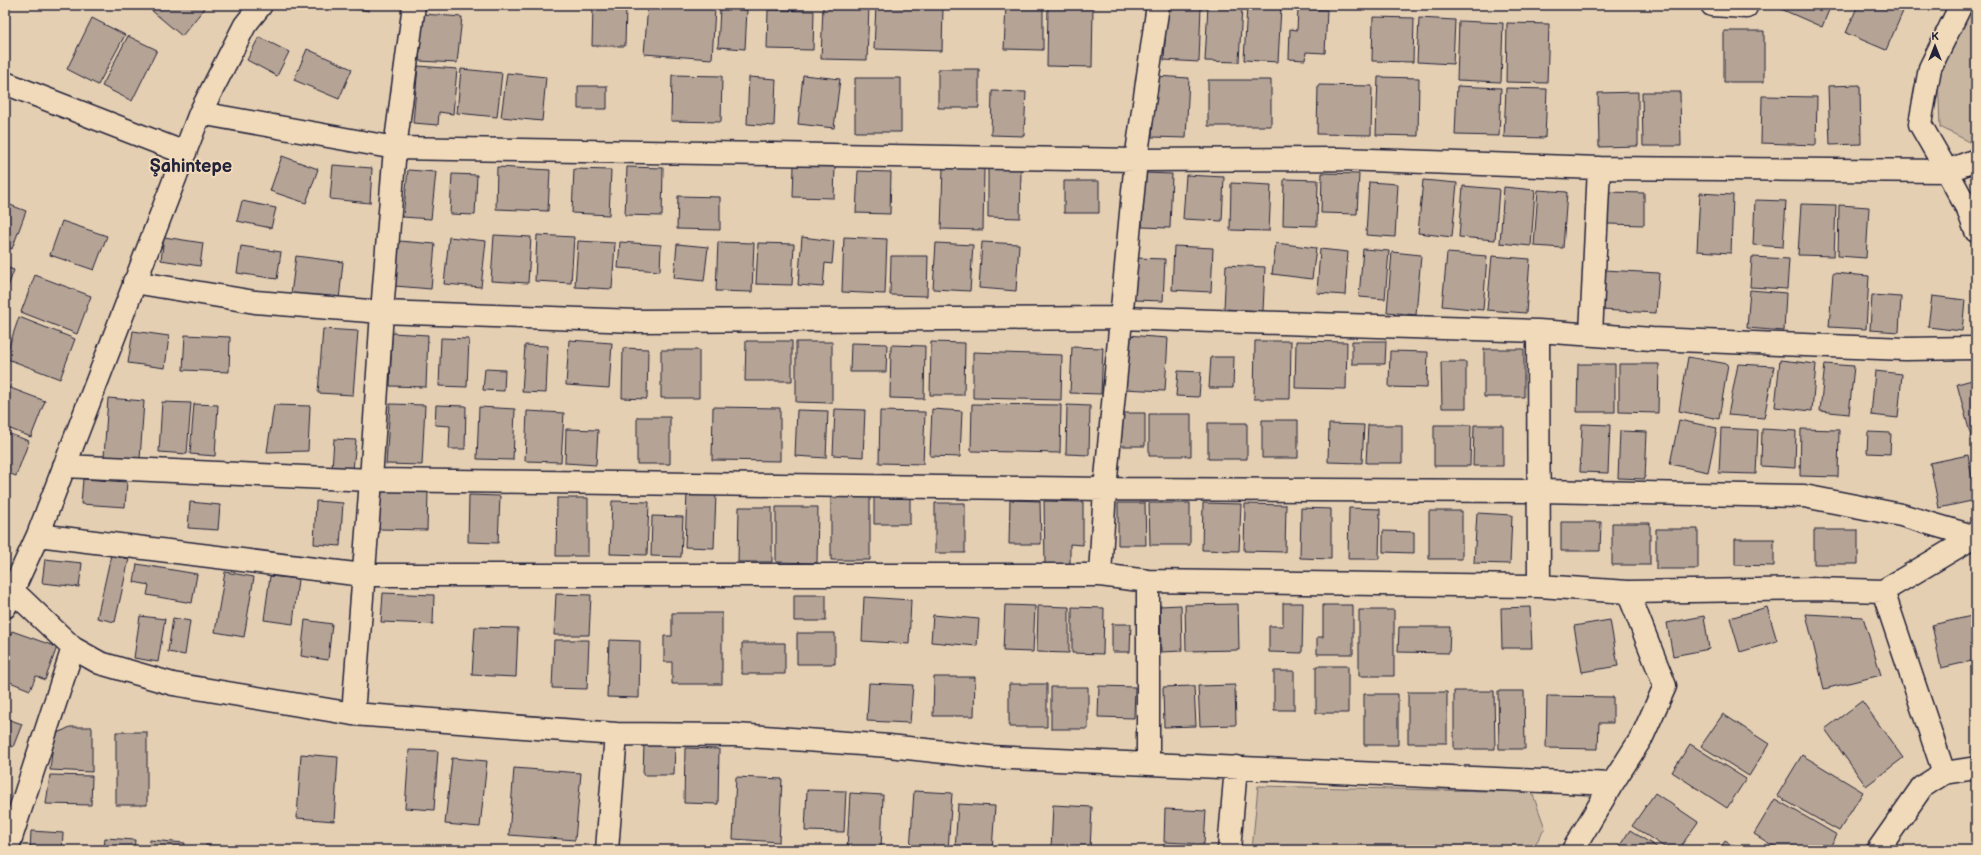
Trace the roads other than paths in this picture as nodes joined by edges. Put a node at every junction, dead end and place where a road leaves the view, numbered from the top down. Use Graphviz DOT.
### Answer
graph roads {
  1 [pos="261,5"];
  2 [pos="414,5"];
  3 [pos="1158,5"];
  4 [pos="1712,5"];
  5 [pos="1747,5"];
  6 [pos="1961,5"];
  7 [pos="5,83"];
  8 [pos="200,113"];
  9 [pos="396,148"];
  10 [pos="185,153"];
  11 [pos="1136,160"];
  12 [pos="1976,160"];
  13 [pos="1599,168"];
  14 [pos="1947,171"];
  15 [pos="1976,231"];
  16 [pos="134,282"];
  17 [pos="382,312"];
  18 [pos="1120,318"];
  19 [pos="1538,331"];
  20 [pos="1591,334"];
  21 [pos="1976,348"];
  22 [pos="64,466"];
  23 [pos="371,480"];
  24 [pos="1104,489"];
  25 [pos="1539,491"];
  26 [pos="38,535"];
  27 [pos="1975,537"];
  28 [pos="363,575"];
  29 [pos="1100,575"];
  30 [pos="1148,580"];
  31 [pos="1539,586"];
  32 [pos="1884,591"];
  33 [pos="1628,592"];
  34 [pos="8,598"];
  35 [pos="73,648"];
  36 [pos="353,714"];
  37 [pos="616,734"];
  38 [pos="1148,763"];
  39 [pos="1236,767"];
  40 [pos="1976,768"];
  41 [pos="1944,773"];
  42 [pos="1612,784"];
  43 [pos="8,850"];
  44 [pos="607,850"];
  45 [pos="1229,850"];
  46 [pos="1573,850"];
  47 [pos="1878,850"];
  1 -- 8 [label="street"];
  2 -- 9 [label="street"];
  3 -- 11 [label="street"];
  4 -- 5 [label="street"];
  6 -- 14 [label="street"];
  7 -- 10 [label="street"];
  8 -- 9 [label="street"];
  8 -- 10 [label="street"];
  9 -- 11 [label="street"];
  9 -- 17 [label="street"];
  10 -- 16 [label="street"];
  11 -- 13 [label="street"];
  11 -- 18 [label="street"];
  12 -- 14 [label="street"];
  13 -- 14 [label="street"];
  13 -- 20 [label="street"];
  14 -- 15 [label="street"];
  16 -- 17 [label="street"];
  16 -- 22 [label="street"];
  17 -- 18 [label="street"];
  17 -- 23 [label="street"];
  18 -- 19 [label="street"];
  18 -- 24 [label="street"];
  19 -- 20 [label="street"];
  19 -- 25 [label="street"];
  20 -- 21 [label="street"];
  22 -- 23 [label="street"];
  22 -- 26 [label="street"];
  23 -- 24 [label="street"];
  23 -- 28 [label="street"];
  24 -- 25 [label="street"];
  24 -- 29 [label="street"];
  25 -- 27 [label="street"];
  25 -- 31 [label="street"];
  26 -- 28 [label="street"];
  26 -- 34 [label="street"];
  27 -- 32 [label="street"];
  28 -- 29 [label="street"];
  28 -- 36 [label="street"];
  29 -- 30 [label="street"];
  30 -- 31 [label="street"];
  30 -- 38 [label="street"];
  31 -- 33 [label="street"];
  32 -- 33 [label="street"];
  32 -- 41 [label="street"];
  33 -- 42 [label="street"];
  34 -- 35 [label="street"];
  35 -- 36 [label="street"];
  35 -- 43 [label="street"];
  36 -- 37 [label="street"];
  37 -- 38 [label="street"];
  37 -- 44 [label="street"];
  38 -- 39 [label="street"];
  39 -- 42 [label="street"];
  39 -- 45 [label="street"];
  40 -- 41 [label="street"];
  41 -- 47 [label="street"];
  42 -- 46 [label="street"];
}
